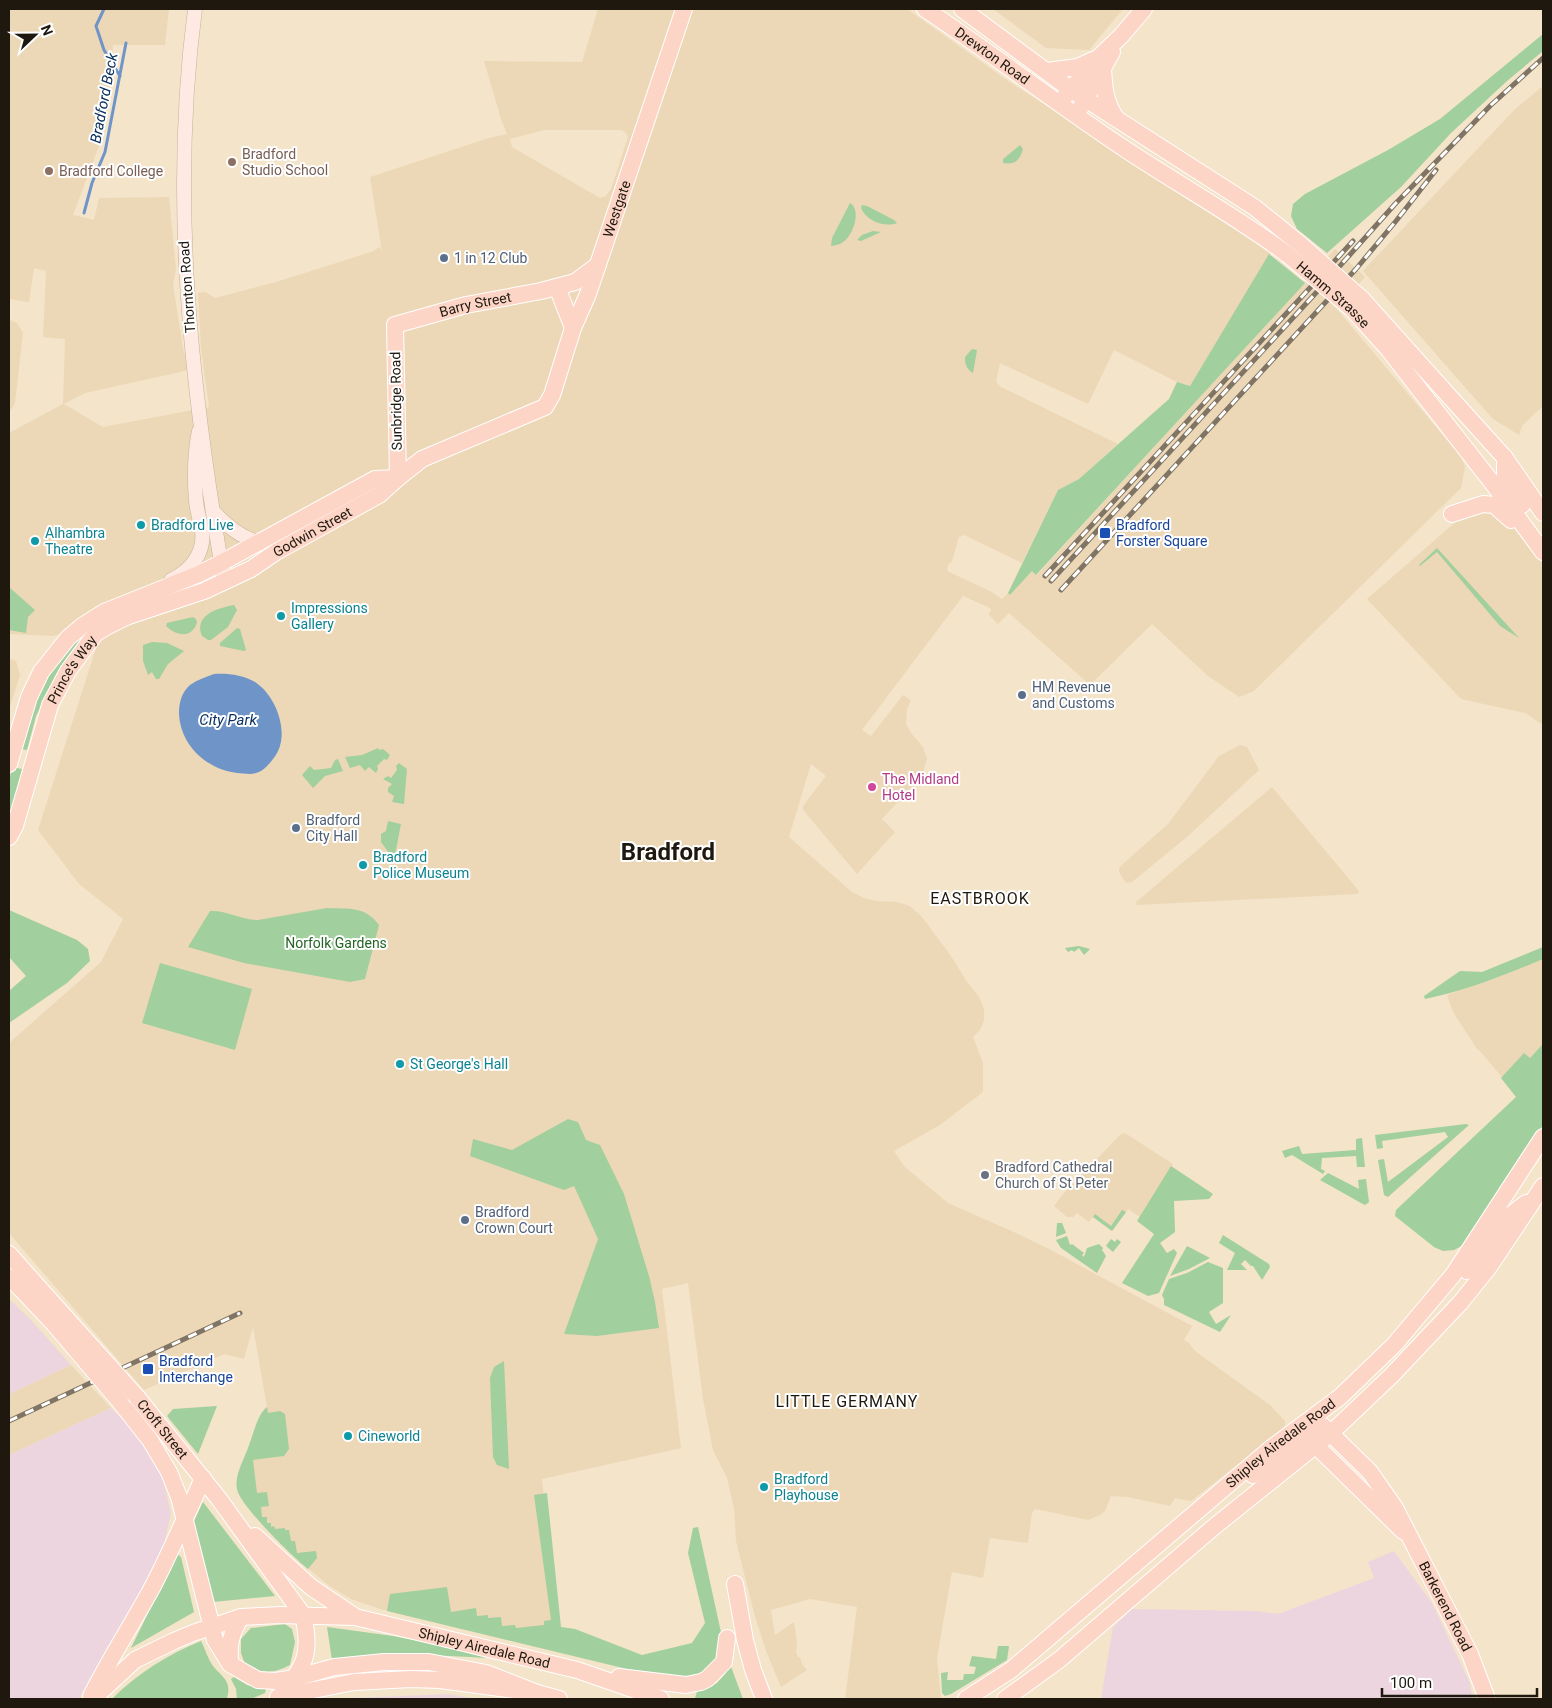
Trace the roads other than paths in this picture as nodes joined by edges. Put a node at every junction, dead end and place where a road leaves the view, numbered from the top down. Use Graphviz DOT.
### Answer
graph roads {
  1 [pos="195,9"];
  2 [pos="684,9"];
  3 [pos="925,9"];
  4 [pos="962,9"];
  5 [pos="1144,9"];
  6 [pos="1101,63"];
  7 [pos="1047,71"];
  8 [pos="1070,89"];
  9 [pos="1086,99"];
  10 [pos="1060,104"];
  11 [pos="1076,116"];
  12 [pos="1116,118"];
  13 [pos="1217,207"];
  14 [pos="1254,207"];
  15 [pos="1294,249"];
  16 [pos="598,265"];
  17 [pos="557,287"];
  18 [pos="395,325"];
  19 [pos="573,328"];
  20 [pos="545,407"];
  21 [pos="201,423"];
  22 [pos="1505,458"];
  23 [pos="398,478"];
  24 [pos="213,511"];
  25 [pos="1543,513"];
  26 [pos="1452,514"];
  27 [pos="260,542"];
  28 [pos="1543,552"];
  29 [pos="221,563"];
  30 [pos="223,582"];
  31 [pos="152,593"];
  32 [pos="9,764"];
  33 [pos="9,837"];
  34 [pos="1543,1137"];
  35 [pos="1541,1190"];
  36 [pos="9,1254"];
  37 [pos="1453,1275"];
  38 [pos="9,1277"];
  39 [pos="26,1284"];
  40 [pos="127,1398"];
  41 [pos="1315,1417"];
  42 [pos="1332,1433"];
  43 [pos="1307,1437"];
  44 [pos="203,1478"];
  45 [pos="226,1508"];
  46 [pos="185,1521"];
  47 [pos="1413,1540"];
  48 [pos="735,1584"];
  49 [pos="303,1615"];
  50 [pos="241,1617"];
  51 [pos="355,1617"];
  52 [pos="211,1627"];
  53 [pos="727,1638"];
  54 [pos="230,1664"];
  55 [pos="577,1670"];
  56 [pos="295,1678"];
  57 [pos="701,1682"];
  58 [pos="537,1693"];
  59 [pos="277,1698"];
  60 [pos="91,1699"];
  61 [pos="559,1699"];
  62 [pos="661,1699"];
  63 [pos="687,1699"];
  64 [pos="764,1699"];
  65 [pos="966,1699"];
  66 [pos="1005,1699"];
  67 [pos="1488,1699"];
  1 -- 21 [label="main road, Thornton Road"];
  2 -- 16 [label="main road, Westgate"];
  3 -- 10 [label="main road, Drewton Road"];
  4 -- 7 [label="main road, Drewton Road"];
  5 -- 6 [label="main road"];
  6 -- 7 [label="main road"];
  6 -- 8 [label="main road"];
  6 -- 9 [label="main road"];
  6 -- 12 [label="main road"];
  7 -- 8 [label="main road, Drewton Road"];
  8 -- 9 [label="main road, Hamm Strasse"];
  8 -- 10 [label="main road"];
  9 -- 11 [label="main road"];
  9 -- 12 [label="main road, Hamm Strasse"];
  10 -- 11 [label="main road, Hamm Strasse"];
  11 -- 13 [label="main road, Hamm Strasse"];
  12 -- 14 [label="main road, Hamm Strasse"];
  13 -- 14 [label="main road"];
  13 -- 15 [label="main road, Hamm Strasse"];
  14 -- 15 [label="main road, Hamm Strasse"];
  15 -- 22 [label="main road, Hamm Strasse, bridge"];
  15 -- 28 [label="main road, Hamm Strasse, bridge"];
  16 -- 17 [label="main road, Barry Street"];
  16 -- 19 [label="main road, Westgate"];
  17 -- 18 [label="main road, Barry Street"];
  17 -- 19 [label="main road"];
  18 -- 23 [label="main road, Sunbridge Road"];
  19 -- 20 [label="main road, Westgate"];
  20 -- 23 [label="main road, Godwin Street"];
  21 -- 24 [label="main road, Thornton Road"];
  21 -- 31 [label="main road"];
  22 -- 25 [label="main road, Hamm Strasse"];
  22 -- 28 [label="main road"];
  23 -- 27 [label="main road, Godwin Street"];
  23 -- 30 [label="main road, Godwin Street"];
  24 -- 27 [label="main road"];
  24 -- 29 [label="main road, Thornton Road"];
  26 -- 28 [label="main road"];
  27 -- 29 [label="main road, Godwin Street"];
  29 -- 30 [label="main road, Thornton Road"];
  29 -- 31 [label="main road, Prince's Way"];
  30 -- 33 [label="main road, Prince's Way"];
  31 -- 32 [label="main road, Prince's Way"];
  34 -- 37 [label="main road, Shipley Airedale Road"];
  35 -- 37 [label="main road"];
  35 -- 42 [label="main road, Shipley Airedale Road"];
  36 -- 39 [label="main road, Croft Street"];
  37 -- 41 [label="main road, Shipley Airedale Road"];
  38 -- 39 [label="main road, Croft Street"];
  39 -- 40 [label="main road, Croft Street, bridge"];
  40 -- 44 [label="main road, Croft Street"];
  40 -- 46 [label="main road, Croft Street"];
  41 -- 42 [label="main road, Barkerend Road"];
  41 -- 43 [label="main road, Shipley Airedale Road"];
  42 -- 43 [label="main road, Shipley Airedale Road"];
  42 -- 47 [label="main road, Barkerend Road"];
  43 -- 47 [label="main road, Barkerend Road"];
  43 -- 65 [label="main road, Shipley Airedale Road"];
  43 -- 66 [label="main road, Shipley Airedale Road"];
  44 -- 45 [label="main road, Croft Street"];
  44 -- 46 [label="main road"];
  45 -- 49 [label="main road, Croft Street"];
  45 -- 51 [label="main road"];
  46 -- 52 [label="main road, Croft Street"];
  46 -- 60 [label="main road"];
  47 -- 67 [label="main road, Barkerend Road"];
  48 -- 64 [label="main road"];
  49 -- 50 [label="main road"];
  49 -- 51 [label="main road, Shipley Airedale Road"];
  49 -- 56 [label="main road"];
  50 -- 52 [label="main road"];
  50 -- 54 [label="main road"];
  51 -- 55 [label="main road, Shipley Airedale Road"];
  52 -- 54 [label="main road, Croft Street"];
  52 -- 60 [label="main road"];
  53 -- 57 [label="main road"];
  54 -- 56 [label="main road"];
  55 -- 57 [label="main road"];
  55 -- 62 [label="main road, Shipley Airedale Road"];
  56 -- 58 [label="main road"];
  56 -- 59 [label="main road"];
  57 -- 63 [label="main road"];
  58 -- 59 [label="main road"];
  58 -- 61 [label="main road"];
}
